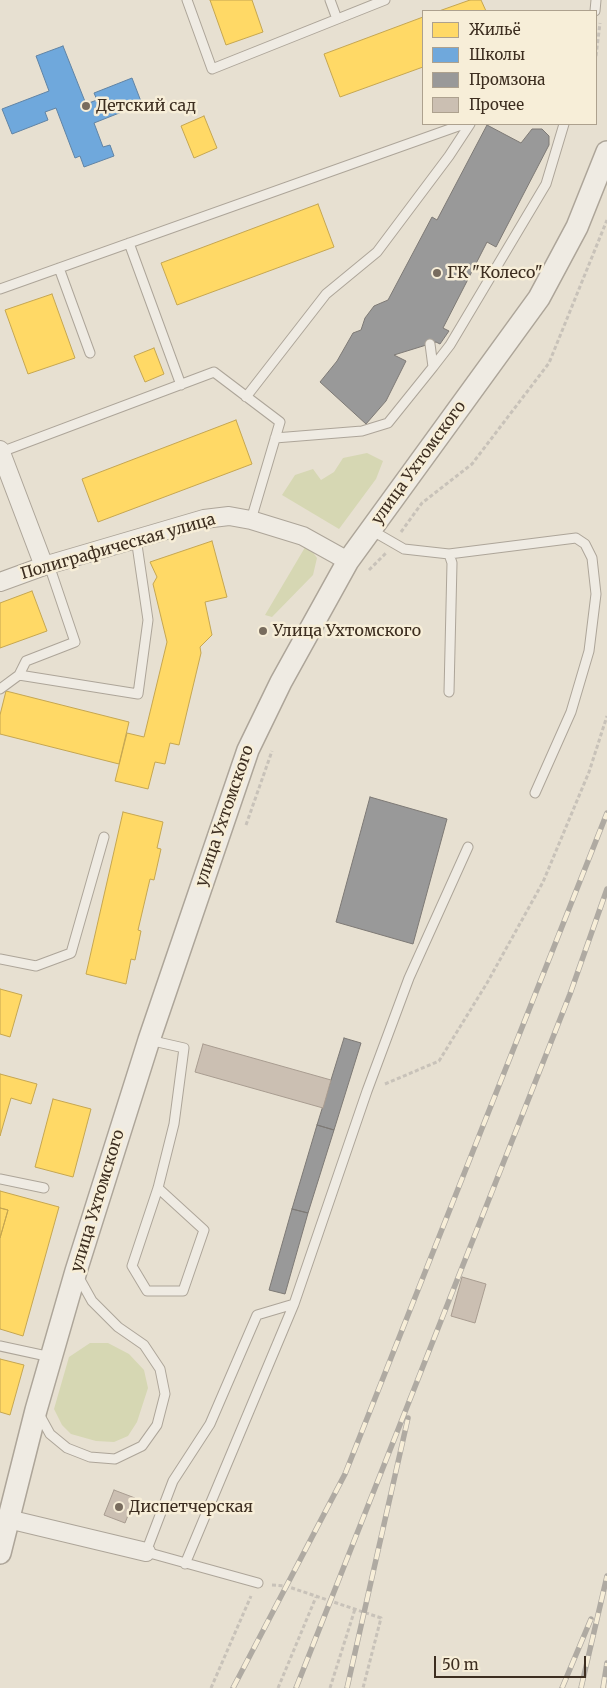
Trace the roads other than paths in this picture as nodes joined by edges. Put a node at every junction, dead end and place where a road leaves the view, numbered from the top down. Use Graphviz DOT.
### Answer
graph roads {
  1 [pos="187,0"];
  2 [pos="330,0"];
  3 [pos="385,0"];
  4 [pos="596,0"];
  5 [pos="598,15"];
  6 [pos="338,19"];
  7 [pos="461,125"];
  8 [pos="469,125"];
  9 [pos="564,125"];
  10 [pos="607,152"];
  11 [pos="129,242"];
  12 [pos="59,268"];
  13 [pos="0,289"];
  14 [pos="430,344"];
  15 [pos="90,352"];
  16 [pos="433,367"];
  17 [pos="181,385"];
  18 [pos="246,396"];
  19 [pos="275,438"];
  20 [pos="0,451"];
  21 [pos="251,520"];
  22 [pos="370,530"];
  23 [pos="136,538"];
  24 [pos="449,554"];
  25 [pos="47,566"];
  26 [pos="356,568"];
  27 [pos="0,582"];
  28 [pos="20,675"];
  29 [pos="0,690"];
  30 [pos="449,692"];
  31 [pos="535,792"];
  32 [pos="104,837"];
  33 [pos="468,847"];
  34 [pos="0,959"];
  35 [pos="149,1040"];
  36 [pos="0,1179"];
  37 [pos="44,1188"];
  38 [pos="158,1188"];
  39 [pos="76,1271"];
  40 [pos="294,1304"];
  41 [pos="0,1346"];
  42 [pos="51,1357"];
  43 [pos="36,1410"];
  44 [pos="4,1516"];
  45 [pos="146,1552"];
  46 [pos="0,1553"];
  47 [pos="185,1564"];
  48 [pos="258,1583"];
  1 -- 6 [label="lane"];
  2 -- 6 [label="lane"];
  3 -- 6 [label="lane"];
  4 -- 5 [label="lane"];
  7 -- 11 [label="lane"];
  8 -- 18 [label="lane"];
  9 -- 16 [label="lane"];
  10 -- 22 [label="street, улица Ухтомского"];
  11 -- 12 [label="lane"];
  11 -- 17 [label="lane"];
  12 -- 13 [label="lane"];
  12 -- 15 [label="lane"];
  14 -- 16 [label="lane"];
  16 -- 19 [label="lane"];
  17 -- 18 [label="lane"];
  17 -- 20 [label="lane"];
  18 -- 19 [label="lane"];
  19 -- 21 [label="lane"];
  20 -- 25 [label="street"];
  21 -- 23 [label="street, Полиграфическая улица"];
  21 -- 26 [label="street, Полиграфическая улица"];
  22 -- 24 [label="lane"];
  22 -- 26 [label="street, улица Ухтомского"];
  23 -- 25 [label="street, Полиграфическая улица"];
  23 -- 28 [label="lane"];
  24 -- 30 [label="lane"];
  24 -- 31 [label="lane"];
  25 -- 27 [label="street, Полиграфическая улица"];
  25 -- 28 [label="lane"];
  26 -- 35 [label="street, улица Ухтомского"];
  28 -- 29 [label="lane"];
  32 -- 34 [label="lane"];
  33 -- 40 [label="lane"];
  35 -- 38 [label="lane"];
  35 -- 39 [label="street, улица Ухтомского"];
  36 -- 37 [label="lane"];
  38 -- 38 [label="lane"];
  39 -- 42 [label="street, улица Ухтомского"];
  39 -- 43 [label="lane"];
  40 -- 45 [label="lane"];
  40 -- 47 [label="lane"];
  41 -- 42 [label="lane"];
  42 -- 43 [label="street, улица Ухтомского"];
  43 -- 44 [label="street, улица Ухтомского"];
  44 -- 45 [label="street"];
  44 -- 46 [label="street, улица Ухтомского"];
  45 -- 47 [label="lane"];
  47 -- 48 [label="lane"];
}
